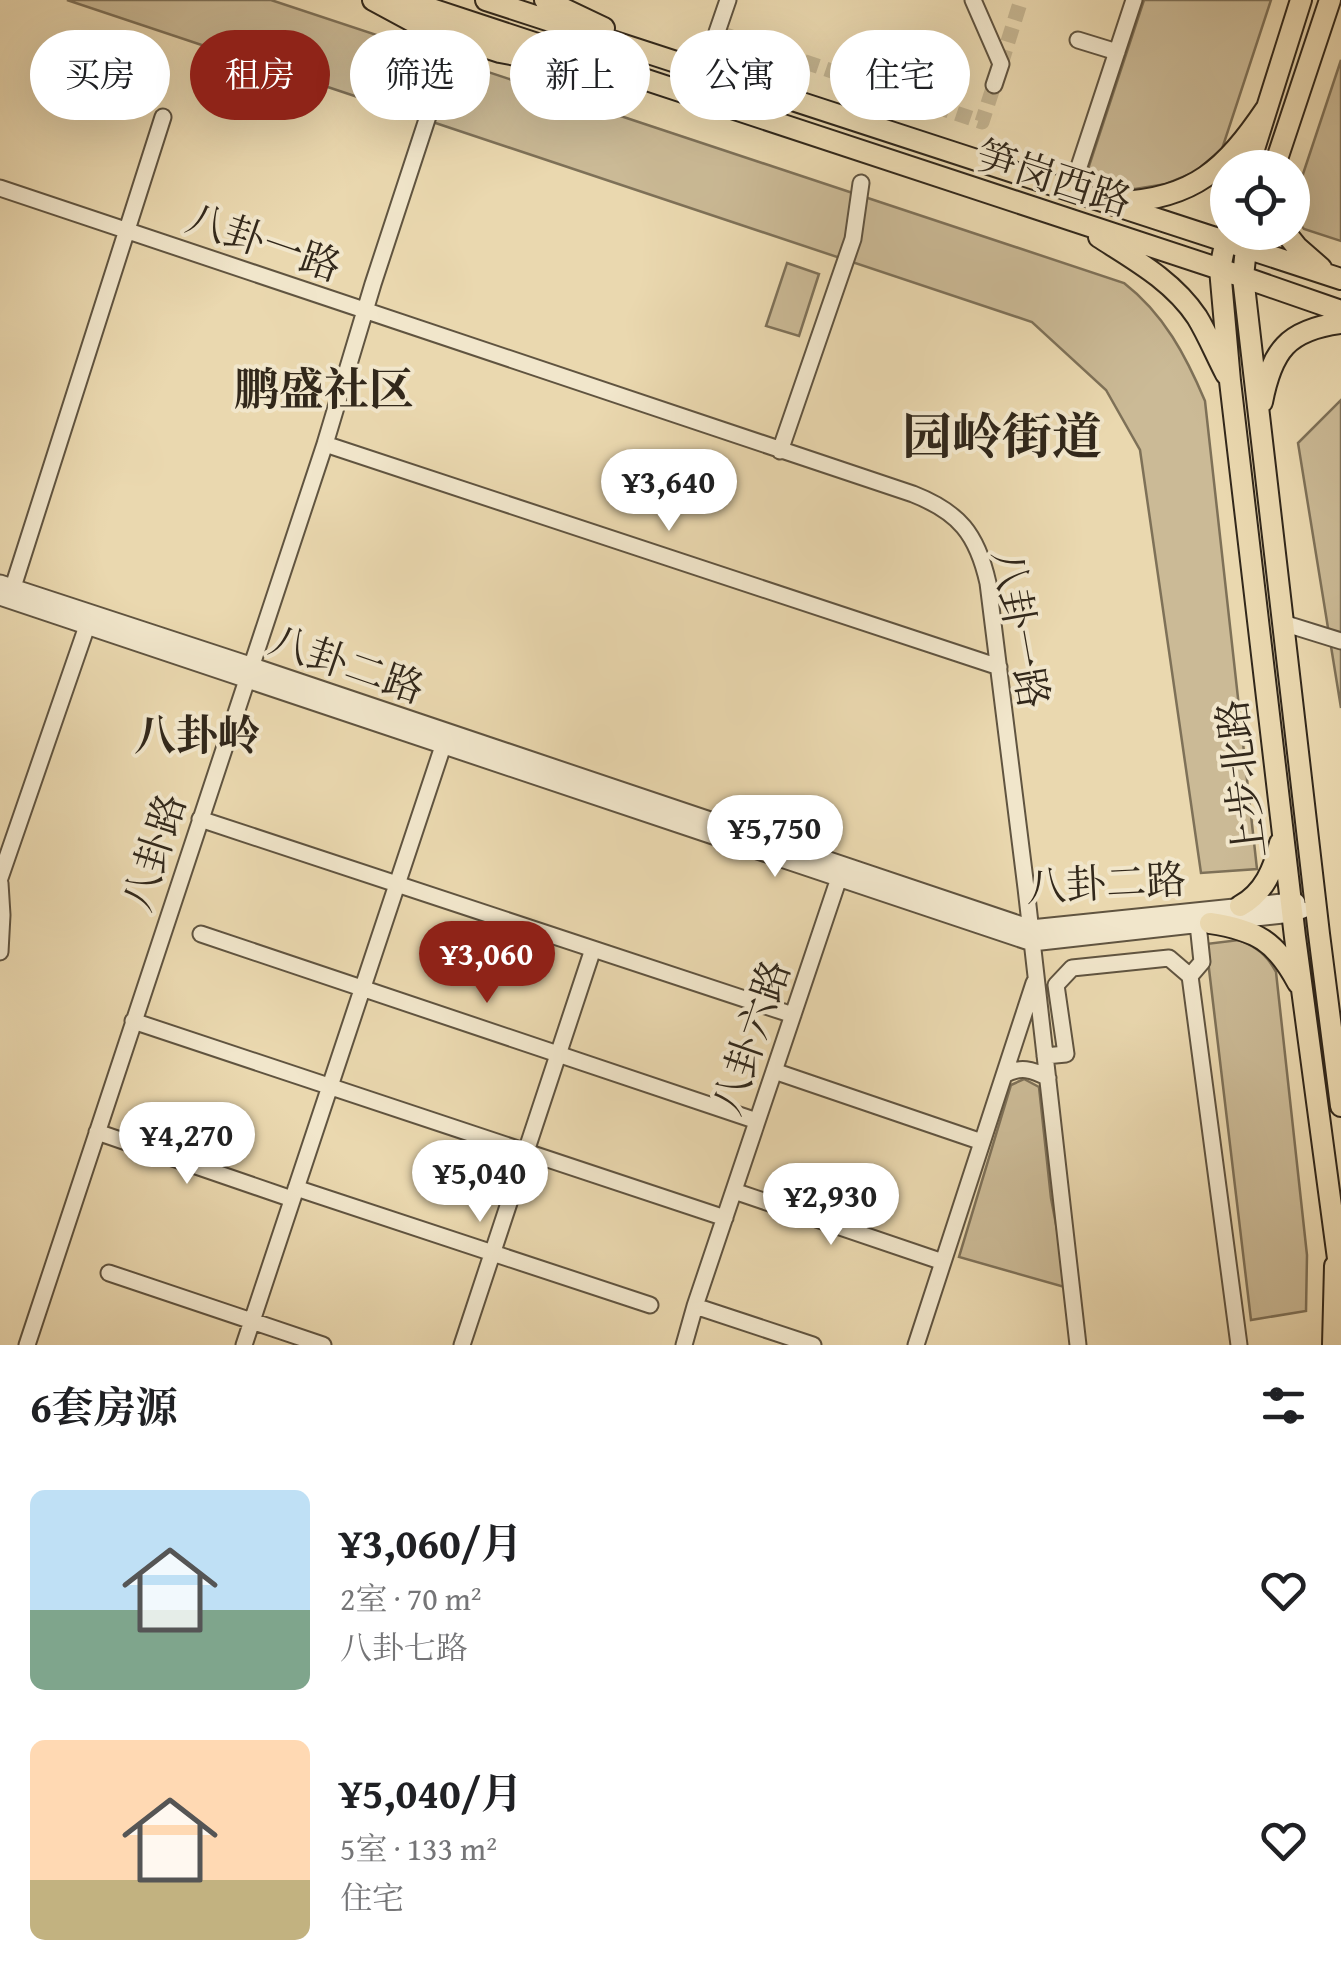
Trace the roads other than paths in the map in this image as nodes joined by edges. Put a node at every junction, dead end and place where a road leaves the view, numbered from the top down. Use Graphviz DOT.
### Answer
graph roads {
  1 [pos="373,0"];
  2 [pos="404,0"];
  3 [pos="486,0"];
  4 [pos="544,0"];
  5 [pos="728,0"];
  6 [pos="973,0"];
  7 [pos="1134,0"];
  8 [pos="1301,0"];
  9 [pos="1330,0"];
  10 [pos="433,30"];
  11 [pos="578,30"];
  12 [pos="607,30"];
  13 [pos="718,30"];
  14 [pos="510,35"];
  15 [pos="1078,40"];
  16 [pos="1117,52"];
  17 [pos="650,53"];
  18 [pos="650,82"];
  19 [pos="994,84"];
  20 [pos="1266,109"];
  21 [pos="162,120"];
  22 [pos="427,120"];
  23 [pos="1253,150"];
  24 [pos="1281,150"];
  25 [pos="862,183"];
  26 [pos="0,188"];
  27 [pos="1071,191"];
  28 [pos="1106,202"];
  29 [pos="1127,209"];
  30 [pos="1076,222"];
  31 [pos="126,229"];
  32 [pos="1210,231"];
  33 [pos="1118,236"];
  34 [pos="1223,250"];
  35 [pos="1246,250"];
  36 [pos="1272,250"];
  37 [pos="1302,250"];
  38 [pos="1220,268"];
  39 [pos="1242,277"];
  40 [pos="1341,278"];
  41 [pos="1341,310"];
  42 [pos="365,312"];
  43 [pos="1341,323"];
  44 [pos="1230,380"];
  45 [pos="1260,414"];
  46 [pos="325,444"];
  47 [pos="780,451"];
  48 [pos="4,589"];
  49 [pos="1283,623"];
  50 [pos="87,626"];
  51 [pos="1341,641"];
  52 [pos="998,667"];
  53 [pos="248,672"];
  54 [pos="445,739"];
  55 [pos="200,820"];
  56 [pos="1282,831"];
  57 [pos="842,871"];
  58 [pos="0,881"];
  59 [pos="397,884"];
  60 [pos="1240,906"];
  61 [pos="1316,906"];
  62 [pos="1291,907"];
  63 [pos="1204,924"];
  64 [pos="202,934"];
  65 [pos="1032,936"];
  66 [pos="593,949"];
  67 [pos="0,952"];
  68 [pos="1036,976"];
  69 [pos="1190,976"];
  70 [pos="362,988"];
  71 [pos="1302,990"];
  72 [pos="793,1015"];
  73 [pos="133,1021"];
  74 [pos="559,1054"];
  75 [pos="1046,1056"];
  76 [pos="774,1071"];
  77 [pos="1004,1075"];
  78 [pos="1048,1078"];
  79 [pos="330,1086"];
  80 [pos="1341,1106"];
  81 [pos="758,1121"];
  82 [pos="96,1132"];
  83 [pos="982,1142"];
  84 [pos="527,1152"];
  85 [pos="734,1191"];
  86 [pos="294,1193"];
  87 [pos="725,1218"];
  88 [pos="1336,1239"];
  89 [pos="492,1253"];
  90 [pos="943,1262"];
  91 [pos="108,1273"];
  92 [pos="1341,1281"];
  93 [pos="650,1305"];
  94 [pos="696,1306"];
  95 [pos="252,1321"];
  96 [pos="27,1345"];
  97 [pos="244,1345"];
  98 [pos="323,1345"];
  99 [pos="462,1345"];
  100 [pos="684,1345"];
  101 [pos="812,1345"];
  102 [pos="916,1345"];
  103 [pos="1078,1345"];
  104 [pos="1239,1345"];
  105 [pos="1333,1345"];
  1 -- 10 [label="main road"];
  2 -- 14 [label="main road, 笋岗西路"];
  3 -- 11 [label="main road, 笋岗西路"];
  4 -- 12 [label="main road"];
  5 -- 13 [label="street"];
  6 -- 19 [label="street"];
  7 -- 16 [label="street"];
  8 -- 20 [label="main road"];
  9 -- 24 [label="main road"];
  15 -- 16 [label="street"];
  16 -- 27 [label="street"];
  17 -- 27 [label="main road, 笋岗西路"];
  18 -- 30 [label="main road, 笋岗西路"];
  20 -- 23 [label="main road"];
  20 -- 28 [label="main road"];
  21 -- 31 [label="street"];
  22 -- 42 [label="street, 八卦路"];
  25 -- 47 [label="street"];
  26 -- 31 [label="street, 八卦一路"];
  27 -- 28 [label="main road, 笋岗西路"];
  28 -- 29 [label="main road, 笋岗西路"];
  29 -- 32 [label="main road, 笋岗西路"];
  29 -- 33 [label="main road"];
  30 -- 33 [label="main road, 笋岗西路"];
  30 -- 44 [label="main road"];
  31 -- 42 [label="street, 八卦一路"];
  31 -- 48 [label="street"];
  33 -- 38 [label="main road, 笋岗西路"];
  34 -- 38 [label="main road, 上步北路"];
  35 -- 39 [label="main road, 上步北路"];
  36 -- 40 [label="main road, 笋岗西路"];
  37 -- 40 [label="main road"];
  38 -- 39 [label="main road, 笋岗西路"];
  38 -- 44 [label="main road, 上步北路"];
  39 -- 41 [label="main road, 笋岗西路"];
  39 -- 45 [label="main road, 上步北路"];
  42 -- 46 [label="street, 八卦路"];
  42 -- 47 [label="street, 八卦一路"];
  43 -- 45 [label="main road"];
  44 -- 56 [label="main road, 上步北路"];
  45 -- 49 [label="main road, 上步北路"];
  46 -- 52 [label="street"];
  46 -- 53 [label="street, 八卦路"];
  47 -- 52 [label="street, 八卦一路"];
  48 -- 50 [label="street, 八卦二路"];
  48 -- 53 [label="street, 八卦二路"];
  49 -- 51 [label="street"];
  49 -- 61 [label="main road, 上步北路"];
  50 -- 53 [label="street, 八卦二路"];
  50 -- 58 [label="street"];
  52 -- 65 [label="street, 八卦一路"];
  53 -- 54 [label="street, 八卦二路"];
  53 -- 55 [label="street, 八卦路"];
  54 -- 57 [label="street, 八卦二路"];
  54 -- 59 [label="street"];
  55 -- 59 [label="street"];
  55 -- 73 [label="street, 八卦路"];
  56 -- 60 [label="main road"];
  56 -- 62 [label="main road, 上步北路"];
  57 -- 65 [label="street, 八卦二路"];
  57 -- 72 [label="street, 八卦六路"];
  58 -- 67 [label="street"];
  59 -- 66 [label="street"];
  59 -- 70 [label="street"];
  60 -- 62 [label="street, 八卦二路"];
  60 -- 65 [label="street, 八卦二路"];
  61 -- 62 [label="street, 八卦二路"];
  61 -- 80 [label="main road, 上步北路"];
  62 -- 63 [label="street, 八卦二路"];
  62 -- 71 [label="main road, 上步北路"];
  63 -- 65 [label="street, 八卦二路"];
  63 -- 69 [label="street"];
  63 -- 71 [label="main road"];
  64 -- 70 [label="street"];
  65 -- 68 [label="street, 八卦一路"];
  66 -- 72 [label="street"];
  66 -- 74 [label="street"];
  68 -- 75 [label="street, 八卦一路"];
  68 -- 77 [label="street"];
  69 -- 75 [label="street"];
  69 -- 104 [label="street"];
  70 -- 74 [label="street"];
  70 -- 79 [label="street"];
  71 -- 88 [label="main road, 上步北路"];
  72 -- 76 [label="street, 八卦六路"];
  73 -- 79 [label="street"];
  73 -- 82 [label="street, 八卦路"];
  74 -- 81 [label="street"];
  74 -- 84 [label="street"];
  75 -- 78 [label="street, 八卦一路"];
  76 -- 81 [label="street, 八卦六路"];
  76 -- 83 [label="street"];
  77 -- 78 [label="street"];
  77 -- 83 [label="street"];
  78 -- 103 [label="street, 八卦一路"];
  79 -- 84 [label="street"];
  79 -- 86 [label="street"];
  81 -- 85 [label="street, 八卦六路"];
  82 -- 86 [label="street"];
  82 -- 96 [label="street, 八卦路"];
  83 -- 90 [label="street"];
  84 -- 87 [label="street"];
  84 -- 89 [label="street"];
  85 -- 87 [label="street, 八卦六路"];
  85 -- 90 [label="street"];
  86 -- 89 [label="street"];
  86 -- 95 [label="street"];
  87 -- 94 [label="street, 八卦六路"];
  88 -- 92 [label="main road, 上步北路"];
  88 -- 105 [label="main road"];
  89 -- 93 [label="street"];
  89 -- 99 [label="street"];
  90 -- 102 [label="street"];
  91 -- 95 [label="street"];
  94 -- 100 [label="street, 八卦六路"];
  94 -- 101 [label="street"];
  95 -- 97 [label="street"];
  95 -- 98 [label="street"];
}
